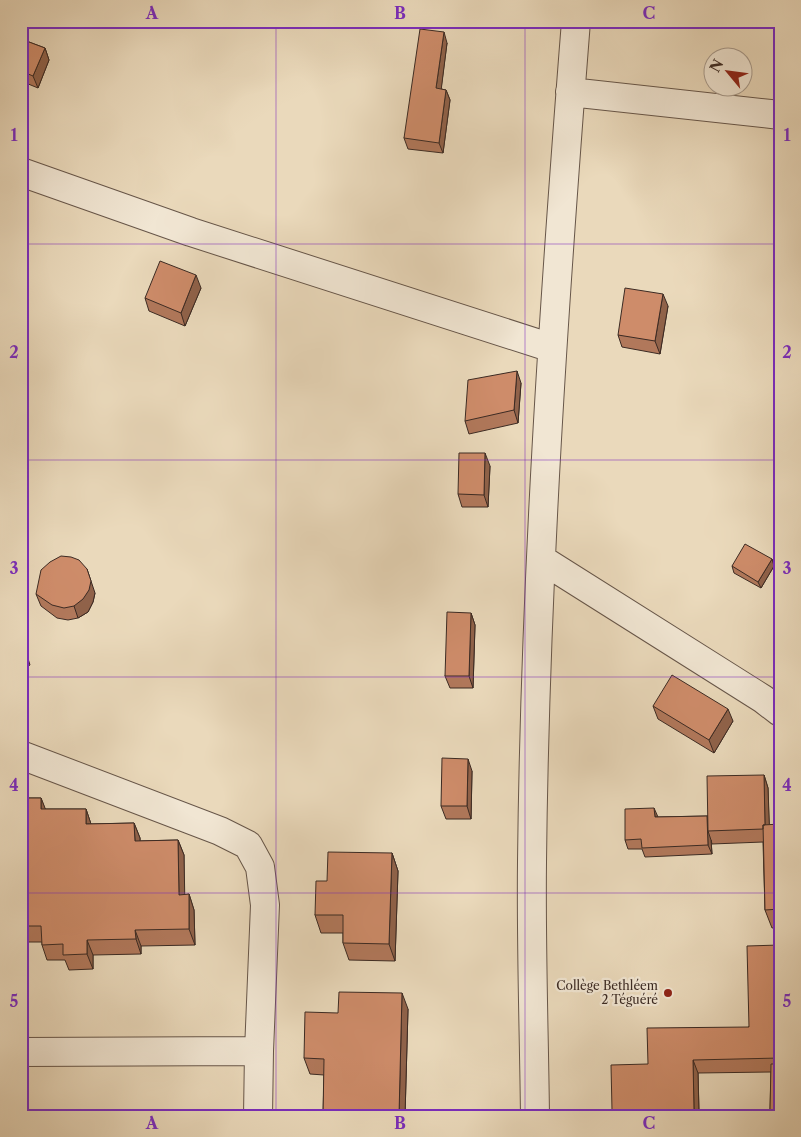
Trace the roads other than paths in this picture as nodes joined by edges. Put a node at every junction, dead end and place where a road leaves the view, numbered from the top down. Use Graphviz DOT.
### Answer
graph roads {
  1 [pos="576,21"];
  2 [pos="570,92"];
  3 [pos="780,115"];
  4 [pos="21,172"];
  5 [pos="552,348"];
  6 [pos="540,558"];
  7 [pos="780,712"];
  8 [pos="21,755"];
  9 [pos="258,1051"];
  10 [pos="21,1052"];
  11 [pos="258,1116"];
  12 [pos="535,1116"];
  1 -- 2 [label="street"];
  2 -- 3 [label="street"];
  2 -- 5 [label="street"];
  4 -- 5 [label="street"];
  5 -- 6 [label="street"];
  6 -- 7 [label="street"];
  6 -- 12 [label="street"];
  8 -- 9 [label="street"];
  9 -- 10 [label="street"];
  9 -- 11 [label="street"];
}
